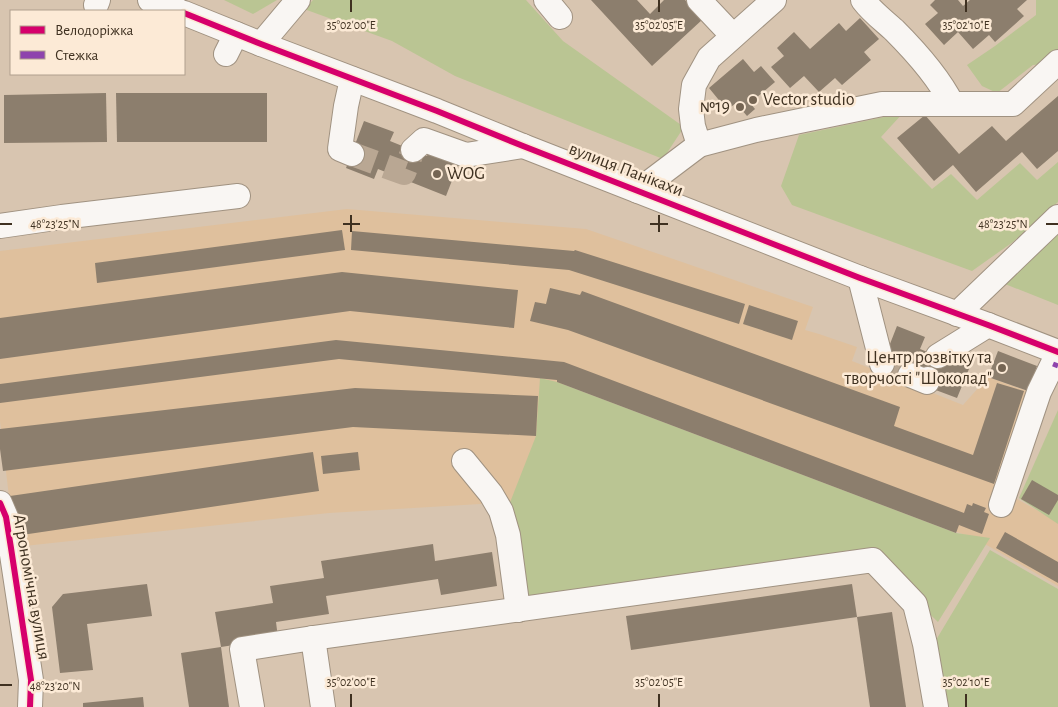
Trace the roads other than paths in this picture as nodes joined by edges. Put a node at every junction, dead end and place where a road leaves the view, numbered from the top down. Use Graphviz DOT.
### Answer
graph roads {
  1 [pos="150,0"];
  2 [pos="298,0"];
  3 [pos="699,0"];
  4 [pos="774,0"];
  5 [pos="863,0"];
  6 [pos="175,10"];
  7 [pos="185,14"];
  8 [pos="733,36"];
  9 [pos="261,44"];
  10 [pos="1058,62"];
  11 [pos="352,79"];
  12 [pos="952,104"];
  13 [pos="698,145"];
  14 [pos="523,146"];
  15 [pos="413,150"];
  16 [pos="352,154"];
  17 [pos="638,191"];
  18 [pos="238,196"];
  19 [pos="1058,217"];
  20 [pos="0,226"];
  21 [pos="860,278"];
  22 [pos="957,314"];
  23 [pos="988,325"];
  24 [pos="1058,353"];
  25 [pos="938,356"];
  26 [pos="882,364"];
  27 [pos="464,461"];
  28 [pos="1000,505"];
  29 [pos="2,513"];
  30 [pos="518,610"];
  31 [pos="313,638"];
  32 [pos="30,707"];
  33 [pos="252,707"];
  34 [pos="322,707"];
  35 [pos="936,707"];
  1 -- 6 [label="street"];
  2 -- 9 [label="street"];
  3 -- 8 [label="street"];
  4 -- 8 [label="street"];
  5 -- 12 [label="street"];
  7 -- 9 [label="street, вулиця Панікахи"];
  8 -- 13 [label="street"];
  9 -- 11 [label="street, вулиця Панікахи"];
  10 -- 12 [label="street"];
  11 -- 14 [label="street, вулиця Панікахи"];
  11 -- 16 [label="street"];
  12 -- 13 [label="street"];
  13 -- 17 [label="street"];
  14 -- 15 [label="street"];
  14 -- 17 [label="street, вулиця Панікахи"];
  17 -- 21 [label="street, вулиця Панікахи"];
  18 -- 20 [label="street"];
  19 -- 22 [label="street"];
  21 -- 22 [label="street, вулиця Панікахи"];
  21 -- 26 [label="street"];
  22 -- 23 [label="street, вулиця Панікахи"];
  23 -- 24 [label="street, вулиця Панікахи"];
  23 -- 25 [label="street"];
  24 -- 28 [label="street"];
  27 -- 30 [label="street"];
  29 -- 32 [label="street, Агрономічна вулиця"];
  30 -- 31 [label="street"];
  30 -- 35 [label="street"];
  31 -- 33 [label="street"];
  31 -- 34 [label="street"];
}
